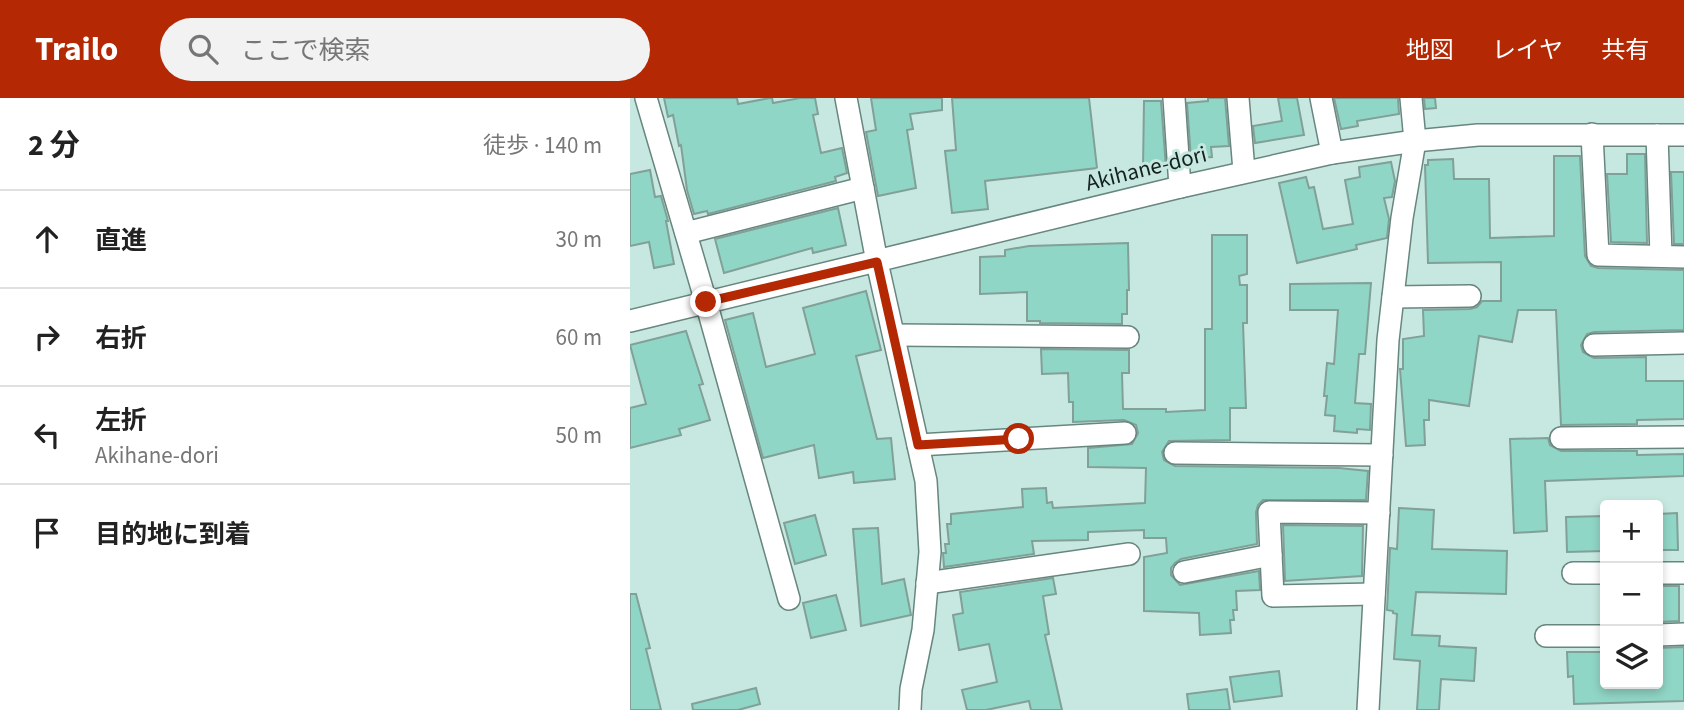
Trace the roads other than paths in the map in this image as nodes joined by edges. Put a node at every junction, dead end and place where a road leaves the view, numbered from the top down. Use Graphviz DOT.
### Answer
graph roads {
  1 [pos="646,98"];
  2 [pos="846,98"];
  3 [pos="1174,98"];
  4 [pos="1238,98"];
  5 [pos="1321,98"];
  6 [pos="1411,98"];
  7 [pos="1592,134"];
  8 [pos="1657,135"];
  9 [pos="1684,135"];
  10 [pos="1415,141"];
  11 [pos="1332,153"];
  12 [pos="1244,172"];
  13 [pos="1180,187"];
  14 [pos="863,188"];
  15 [pos="686,233"];
  16 [pos="1661,256"];
  17 [pos="1684,257"];
  18 [pos="877,262"];
  19 [pos="1470,296"];
  20 [pos="1393,297"];
  21 [pos="706,302"];
  22 [pos="630,321"];
  23 [pos="894,335"];
  24 [pos="1128,337"];
  25 [pos="1684,343"];
  26 [pos="1594,345"];
  27 [pos="1125,433"];
  28 [pos="1684,436"];
  29 [pos="1561,438"];
  30 [pos="918,445"];
  31 [pos="1175,453"];
  32 [pos="1382,455"];
  33 [pos="1379,513"];
  34 [pos="1129,554"];
  35 [pos="1271,555"];
  36 [pos="1184,572"];
  37 [pos="1573,573"];
  38 [pos="1600,573"];
  39 [pos="1663,573"];
  40 [pos="1684,573"];
  41 [pos="927,583"];
  42 [pos="1374,594"];
  43 [pos="789,600"];
  44 [pos="1684,634"];
  45 [pos="1600,635"];
  46 [pos="1663,635"];
  47 [pos="1546,636"];
  48 [pos="910,710"];
  49 [pos="1368,710"];
  1 -- 15 [label="street"];
  2 -- 14 [label="street"];
  3 -- 13 [label="street"];
  4 -- 12 [label="street"];
  5 -- 11 [label="street"];
  6 -- 10 [label="street"];
  7 -- 8 [label="street, Akihane-dori"];
  7 -- 10 [label="street, Akihane-dori"];
  7 -- 16 [label="street"];
  8 -- 9 [label="street, Akihane-dori"];
  8 -- 16 [label="street"];
  10 -- 11 [label="street, Akihane-dori"];
  10 -- 20 [label="street"];
  11 -- 12 [label="street, Akihane-dori"];
  12 -- 13 [label="street, Akihane-dori"];
  13 -- 18 [label="street, Akihane-dori"];
  14 -- 15 [label="street"];
  14 -- 18 [label="street"];
  15 -- 21 [label="street"];
  16 -- 17 [label="street"];
  18 -- 21 [label="street, Akihane-dori"];
  18 -- 23 [label="street"];
  19 -- 20 [label="street"];
  20 -- 32 [label="street"];
  21 -- 22 [label="street, Akihane-dori"];
  21 -- 43 [label="street"];
  23 -- 24 [label="street"];
  23 -- 30 [label="street"];
  25 -- 26 [label="street"];
  27 -- 30 [label="street"];
  28 -- 29 [label="street"];
  30 -- 41 [label="street"];
  31 -- 32 [label="street"];
  32 -- 33 [label="street"];
  33 -- 35 [label="street"];
  33 -- 42 [label="street"];
  34 -- 41 [label="street"];
  35 -- 36 [label="street"];
  35 -- 42 [label="street"];
  37 -- 38 [label="street"];
  39 -- 40 [label="street"];
  41 -- 48 [label="street"];
  42 -- 49 [label="street"];
  44 -- 46 [label="street"];
  45 -- 47 [label="street"];
}
